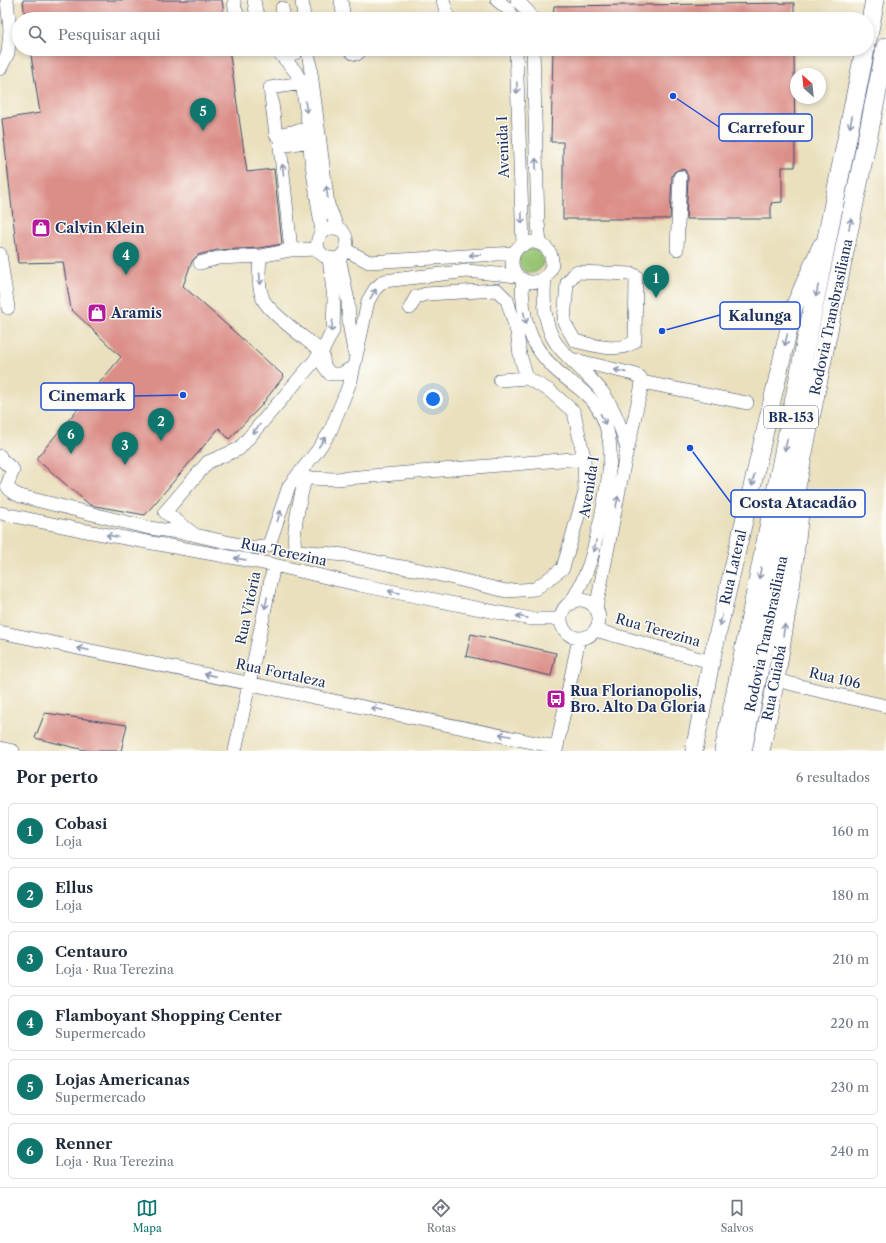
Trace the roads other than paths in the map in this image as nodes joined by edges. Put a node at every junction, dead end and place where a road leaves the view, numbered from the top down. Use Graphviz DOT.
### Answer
graph roads {
  1 [pos="7,0"];
  2 [pos="234,0"];
  3 [pos="254,0"];
  4 [pos="302,0"];
  5 [pos="341,0"];
  6 [pos="444,0"];
  7 [pos="497,0"];
  8 [pos="517,0"];
  9 [pos="863,0"];
  10 [pos="875,0"];
  11 [pos="236,12"];
  12 [pos="256,12"];
  13 [pos="303,12"];
  14 [pos="343,12"];
  15 [pos="447,12"];
  16 [pos="510,12"];
  17 [pos="528,12"];
  18 [pos="862,12"];
  19 [pos="873,12"];
  20 [pos="886,47"];
  21 [pos="282,56"];
  22 [pos="307,56"];
  23 [pos="309,56"];
  24 [pos="516,56"];
  25 [pos="533,56"];
  26 [pos="860,56"];
  27 [pos="864,56"];
  28 [pos="0,69"];
  29 [pos="295,71"];
  30 [pos="302,83"];
  31 [pos="858,84"];
  32 [pos="310,135"];
  33 [pos="680,177"];
  34 [pos="830,225"];
  35 [pos="338,229"];
  36 [pos="322,232"];
  37 [pos="540,244"];
  38 [pos="318,249"];
  39 [pos="519,249"];
  40 [pos="677,249"];
  41 [pos="292,250"];
  42 [pos="0,254"];
  43 [pos="338,255"];
  44 [pos="261,256"];
  45 [pos="200,263"];
  46 [pos="430,276"];
  47 [pos="545,277"];
  48 [pos="519,278"];
  49 [pos="447,293"];
  50 [pos="8,308"];
  51 [pos="410,308"];
  52 [pos="606,347"];
  53 [pos="322,352"];
  54 [pos="571,359"];
  55 [pos="354,362"];
  56 [pos="598,366"];
  57 [pos="527,378"];
  58 [pos="500,380"];
  59 [pos="642,382"];
  60 [pos="814,400"];
  61 [pos="747,403"];
  62 [pos="627,449"];
  63 [pos="0,456"];
  64 [pos="584,458"];
  65 [pos="302,476"];
  66 [pos="165,512"];
  67 [pos="0,513"];
  68 [pos="149,528"];
  69 [pos="195,535"];
  70 [pos="273,535"];
  71 [pos="294,539"];
  72 [pos="274,565"];
  73 [pos="570,604"];
  74 [pos="596,609"];
  75 [pos="561,619"];
  76 [pos="595,630"];
  77 [pos="0,632"];
  78 [pos="579,638"];
  79 [pos="711,662"];
  80 [pos="776,680"];
  81 [pos="249,683"];
  82 [pos="886,706"];
  83 [pos="0,748"];
  84 [pos="556,749"];
  85 [pos="13,751"];
  86 [pos="234,751"];
  87 [pos="694,751"];
  88 [pos="724,751"];
  89 [pos="742,751"];
  90 [pos="761,751"];
  1 -- 28 [label="street"];
  2 -- 11 [label="street"];
  3 -- 12 [label="street"];
  4 -- 13 [label="street"];
  5 -- 14 [label="street"];
  6 -- 15 [label="street"];
  7 -- 16 [label="street"];
  8 -- 17 [label="street"];
  9 -- 18 [label="highway"];
  10 -- 19 [label="highway"];
  60 -- 20 [label="highway, Rodovia Transbrasiliana / BR-153, one-way"];
  21 -- 29 [label="street"];
  22 -- 29 [label="street"];
  35 -- 23 [label="street, one-way"];
  24 -- 39 [label="street, Avenida I, one-way"];
  37 -- 25 [label="street, one-way"];
  26 -- 31 [label="highway"];
  27 -- 31 [label="highway, Rodovia Transbrasiliana / BR-153"];
  29 -- 30 [label="street"];
  30 -- 32 [label="street, one-way"];
  30 -- 32 [label="street"];
  31 -- 34 [label="highway, Rodovia Transbrasiliana / BR-153, one-way"];
  32 -- 36 [label="street"];
  41 -- 32 [label="street, one-way"];
  33 -- 40 [label="street"];
  34 -- 79 [label="main road, Rua Lateral, one-way"];
  34 -- 88 [label="highway, Rodovia Transbrasiliana / BR-153, one-way"];
  35 -- 36 [label="street"];
  35 -- 43 [label="street"];
  36 -- 38 [label="street"];
  37 -- 39 [label="street"];
  37 -- 47 [label="street"];
  38 -- 41 [label="street"];
  38 -- 43 [label="street"];
  39 -- 43 [label="street, one-way"];
  39 -- 48 [label="street"];
  41 -- 44 [label="street"];
  42 -- 50 [label="street"];
  43 -- 53 [label="street, one-way"];
  43 -- 55 [label="street"];
  44 -- 45 [label="street"];
  44 -- 53 [label="street, one-way"];
  46 -- 48 [label="street"];
  46 -- 49 [label="street"];
  55 -- 46 [label="street, one-way"];
  47 -- 48 [label="street"];
  47 -- 54 [label="street, Avenida I"];
  48 -- 73 [label="street, Avenida I, one-way"];
  49 -- 51 [label="street"];
  49 -- 57 [label="street"];
  52 -- 52 [label="street"];
  52 -- 56 [label="street"];
  53 -- 55 [label="street"];
  53 -- 66 [label="street, one-way"];
  54 -- 56 [label="street"];
  54 -- 62 [label="street, Avenida I"];
  65 -- 55 [label="street, one-way"];
  59 -- 56 [label="street, one-way"];
  57 -- 58 [label="street"];
  57 -- 64 [label="street"];
  59 -- 61 [label="street"];
  59 -- 62 [label="street"];
  80 -- 60 [label="main road, Rua Cuiabá, one-way"];
  60 -- 89 [label="highway, Rodovia Transbrasiliana / BR-153"];
  74 -- 62 [label="street, Avenida I, one-way"];
  63 -- 68 [label="street"];
  64 -- 65 [label="street"];
  64 -- 71 [label="street"];
  70 -- 65 [label="street, one-way"];
  65 -- 71 [label="street"];
  66 -- 68 [label="street"];
  66 -- 69 [label="street"];
  72 -- 67 [label="street, Rua Terezina, one-way"];
  68 -- 69 [label="street"];
  69 -- 70 [label="street"];
  70 -- 71 [label="street"];
  75 -- 72 [label="street, Rua Terezina, one-way"];
  72 -- 81 [label="street, Rua Vitória, one-way"];
  73 -- 74 [label="street"];
  73 -- 75 [label="street"];
  74 -- 76 [label="street"];
  75 -- 78 [label="street"];
  76 -- 78 [label="street"];
  76 -- 79 [label="street, Rua Terezina"];
  81 -- 77 [label="street, Rua Fortaleza, one-way"];
  78 -- 84 [label="street"];
  79 -- 87 [label="main road, Rua Lateral"];
  80 -- 82 [label="street, Rua 106"];
  80 -- 90 [label="main road, Rua Cuiabá"];
  84 -- 81 [label="street, Rua Fortaleza, one-way"];
  81 -- 86 [label="street, Rua Vitória"];
  83 -- 85 [label="street"];
}
